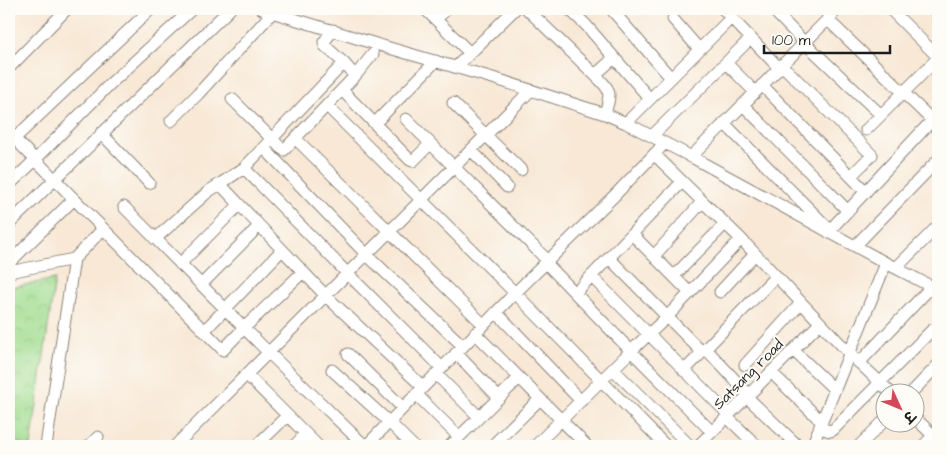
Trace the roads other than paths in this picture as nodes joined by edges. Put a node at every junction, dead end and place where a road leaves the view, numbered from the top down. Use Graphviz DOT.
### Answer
graph roads {
  1 [pos="67,9"];
  2 [pos="151,9"];
  3 [pos="192,9"];
  4 [pos="230,9"];
  5 [pos="425,9"];
  6 [pos="447,9"];
  7 [pos="515,9"];
  8 [pos="527,9"];
  9 [pos="569,9"];
  10 [pos="723,9"];
  11 [pos="772,9"];
  12 [pos="838,9"];
  13 [pos="890,9"];
  14 [pos="933,9"];
  15 [pos="268,10"];
  16 [pos="614,10"];
  17 [pos="938,14"];
  18 [pos="732,18"];
  19 [pos="436,19"];
  20 [pos="673,19"];
  21 [pos="827,19"];
  22 [pos="333,30"];
  23 [pos="751,38"];
  24 [pos="804,42"];
  25 [pos="699,49"];
  26 [pos="470,53"];
  27 [pos="373,54"];
  28 [pos="938,57"];
  29 [pos="614,58"];
  30 [pos="436,61"];
  31 [pos="344,63"];
  32 [pos="726,63"];
  33 [pos="456,67"];
  34 [pos="780,67"];
  35 [pos="9,68"];
  36 [pos="596,75"];
  37 [pos="355,76"];
  38 [pos="671,78"];
  39 [pos="759,89"];
  40 [pos="342,90"];
  41 [pos="530,91"];
  42 [pos="903,93"];
  43 [pos="650,99"];
  44 [pos="232,100"];
  45 [pos="453,103"];
  46 [pos="743,104"];
  47 [pos="327,106"];
  48 [pos="605,114"];
  49 [pos="882,114"];
  50 [pos="406,119"];
  51 [pos="936,120"];
  52 [pos="171,121"];
  53 [pos="374,123"];
  54 [pos="626,123"];
  55 [pos="724,123"];
  56 [pos="866,130"];
  57 [pos="101,133"];
  58 [pos="486,135"];
  59 [pos="12,136"];
  60 [pos="652,136"];
  61 [pos="296,139"];
  62 [pos="268,143"];
  63 [pos="665,143"];
  64 [pos="430,144"];
  65 [pos="471,150"];
  66 [pos="654,154"];
  67 [pos="691,157"];
  68 [pos="35,160"];
  69 [pos="938,160"];
  70 [pos="454,167"];
  71 [pos="244,168"];
  72 [pos="521,170"];
  73 [pos="851,176"];
  74 [pos="54,179"];
  75 [pos="682,182"];
  76 [pos="150,183"];
  77 [pos="220,184"];
  78 [pos="9,185"];
  79 [pos="507,187"];
  80 [pos="866,192"];
  81 [pos="74,199"];
  82 [pos="421,200"];
  83 [pos="702,202"];
  84 [pos="239,205"];
  85 [pos="124,208"];
  86 [pos="848,211"];
  87 [pos="9,224"];
  88 [pos="725,224"];
  89 [pos="259,226"];
  90 [pos="938,226"];
  91 [pos="103,229"];
  92 [pos="829,231"];
  93 [pos="390,232"];
  94 [pos="632,234"];
  95 [pos="156,239"];
  96 [pos="741,239"];
  97 [pos="855,246"];
  98 [pos="282,250"];
  99 [pos="755,254"];
  100 [pos="367,255"];
  101 [pos="654,256"];
  102 [pos="609,258"];
  103 [pos="74,259"];
  104 [pos="547,262"];
  105 [pos="9,263"];
  106 [pos="886,263"];
  107 [pos="180,264"];
  108 [pos="896,268"];
  109 [pos="9,272"];
  110 [pos="303,272"];
  111 [pos="348,274"];
  112 [pos="591,276"];
  113 [pos="674,276"];
  114 [pos="776,276"];
  115 [pos="201,285"];
  116 [pos="936,288"];
  117 [pos="720,292"];
  118 [pos="515,293"];
  119 [pos="575,293"];
  120 [pos="690,293"];
  121 [pos="326,296"];
  122 [pos="801,303"];
  123 [pos="225,309"];
  124 [pos="496,312"];
  125 [pos="667,317"];
  126 [pos="820,323"];
  127 [pos="244,328"];
  128 [pos="480,329"];
  129 [pos="932,330"];
  130 [pos="204,331"];
  131 [pos="648,335"];
  132 [pos="460,349"];
  133 [pos="794,350"];
  134 [pos="631,351"];
  135 [pos="704,351"];
  136 [pos="269,353"];
  137 [pos="348,354"];
  138 [pos="849,354"];
  139 [pos="859,363"];
  140 [pos="745,365"];
  141 [pos="938,365"];
  142 [pos="613,369"];
  143 [pos="332,370"];
  144 [pos="684,370"];
  145 [pos="439,371"];
  146 [pos="771,372"];
  147 [pos="247,375"];
  148 [pos="519,378"];
  149 [pos="602,380"];
  150 [pos="879,382"];
  151 [pos="881,382"];
  152 [pos="922,382"];
  153 [pos="874,389"];
  154 [pos="835,390"];
  155 [pos="420,391"];
  156 [pos="748,396"];
  157 [pos="499,398"];
  158 [pos="540,399"];
  159 [pos="581,401"];
  160 [pos="403,408"];
  161 [pos="287,416"];
  162 [pos="728,416"];
  163 [pos="479,417"];
  164 [pos="561,420"];
  165 [pos="389,422"];
  166 [pos="821,425"];
  167 [pos="924,425"];
  168 [pos="874,431"];
  169 [pos="712,432"];
  170 [pos="306,434"];
  171 [pos="937,436"];
  172 [pos="459,437"];
  173 [pos="98,438"];
  174 [pos="584,445"];
  175 [pos="46,446"];
  176 [pos="89,446"];
  177 [pos="176,446"];
  178 [pos="256,446"];
  179 [pos="294,446"];
  180 [pos="318,446"];
  181 [pos="365,446"];
  182 [pos="413,446"];
  183 [pos="450,446"];
  184 [pos="492,446"];
  185 [pos="535,446"];
  186 [pos="666,446"];
  187 [pos="690,446"];
  188 [pos="698,446"];
  189 [pos="757,446"];
  190 [pos="798,446"];
  191 [pos="812,446"];
  192 [pos="860,446"];
  193 [pos="924,446"];
  1 -- 35 [label="street"];
  2 -- 59 [label="street"];
  3 -- 68 [label="street"];
  4 -- 57 [label="street"];
  5 -- 19 [label="street"];
  6 -- 19 [label="street"];
  7 -- 26 [label="street"];
  8 -- 36 [label="street"];
  9 -- 29 [label="street"];
  10 -- 18 [label="street"];
  11 -- 24 [label="street"];
  12 -- 21 [label="street"];
  13 -- 28 [label="street"];
  14 -- 17 [label="street"];
  15 -- 22 [label="street"];
  15 -- 52 [label="street"];
  16 -- 38 [label="street"];
  18 -- 23 [label="street"];
  18 -- 25 [label="street"];
  19 -- 26 [label="street"];
  20 -- 25 [label="street"];
  21 -- 24 [label="street"];
  21 -- 42 [label="street"];
  22 -- 30 [label="street"];
  22 -- 31 [label="street"];
  23 -- 32 [label="street"];
  23 -- 34 [label="street"];
  24 -- 34 [label="street"];
  24 -- 49 [label="street"];
  25 -- 38 [label="street"];
  26 -- 33 [label="street"];
  27 -- 37 [label="street"];
  28 -- 42 [label="street"];
  29 -- 36 [label="street"];
  29 -- 43 [label="street"];
  30 -- 33 [label="street"];
  30 -- 53 [label="street"];
  31 -- 37 [label="street"];
  31 -- 62 [label="street"];
  32 -- 39 [label="street"];
  32 -- 60 [label="street"];
  33 -- 41 [label="street"];
  34 -- 39 [label="street"];
  34 -- 73 [label="street"];
  36 -- 48 [label="street"];
  37 -- 40 [label="street"];
  38 -- 43 [label="street"];
  39 -- 46 [label="street"];
  39 -- 73 [label="street"];
  40 -- 47 [label="street"];
  40 -- 53 [label="street"];
  41 -- 48 [label="street"];
  41 -- 58 [label="street"];
  42 -- 49 [label="street"];
  42 -- 51 [label="street"];
  43 -- 54 [label="street"];
  44 -- 62 [label="street"];
  45 -- 58 [label="street"];
  46 -- 55 [label="street"];
  46 -- 86 [label="street"];
  47 -- 61 [label="street"];
  47 -- 82 [label="street"];
  48 -- 54 [label="street"];
  49 -- 56 [label="street"];
  50 -- 64 [label="street"];
  51 -- 80 [label="street"];
  53 -- 64 [label="street"];
  54 -- 60 [label="street"];
  55 -- 67 [label="street"];
  55 -- 92 [label="street"];
  57 -- 74 [label="street"];
  57 -- 76 [label="street"];
  58 -- 65 [label="street"];
  58 -- 72 [label="street"];
  59 -- 68 [label="street"];
  60 -- 63 [label="street"];
  61 -- 62 [label="street"];
  61 -- 93 [label="street"];
  62 -- 71 [label="street"];
  62 -- 100 [label="street"];
  63 -- 66 [label="street"];
  63 -- 67 [label="street"];
  64 -- 70 [label="street"];
  65 -- 70 [label="street"];
  65 -- 79 [label="street"];
  66 -- 75 [label="street"];
  66 -- 104 [label="street"];
  67 -- 92 [label="street"];
  68 -- 74 [label="street"];
  68 -- 78 [label="street"];
  69 -- 97 [label="street"];
  70 -- 82 [label="street"];
  70 -- 104 [label="street"];
  71 -- 77 [label="street"];
  71 -- 111 [label="street"];
  73 -- 80 [label="street"];
  74 -- 81 [label="street"];
  74 -- 87 [label="street"];
  75 -- 83 [label="street"];
  75 -- 94 [label="street"];
  77 -- 84 [label="street"];
  77 -- 95 [label="street"];
  80 -- 86 [label="street"];
  81 -- 91 [label="street"];
  81 -- 105 [label="street"];
  82 -- 93 [label="street"];
  82 -- 118 [label="street"];
  83 -- 88 [label="street"];
  83 -- 101 [label="street"];
  84 -- 89 [label="street"];
  84 -- 107 [label="street"];
  85 -- 95 [label="street"];
  86 -- 92 [label="street"];
  88 -- 96 [label="street"];
  88 -- 113 [label="street"];
  89 -- 98 [label="street"];
  89 -- 115 [label="street"];
  90 -- 108 [label="street"];
  91 -- 103 [label="street"];
  91 -- 130 [label="street"];
  92 -- 97 [label="street"];
  93 -- 100 [label="street"];
  93 -- 128 [label="street"];
  94 -- 101 [label="street"];
  94 -- 102 [label="street"];
  95 -- 107 [label="street"];
  96 -- 99 [label="street"];
  96 -- 120 [label="street"];
  97 -- 106 [label="street"];
  98 -- 110 [label="street"];
  98 -- 123 [label="street"];
  99 -- 114 [label="street"];
  99 -- 117 [label="street"];
  100 -- 111 [label="street"];
  100 -- 132 [label="street"];
  101 -- 113 [label="street"];
  102 -- 112 [label="street"];
  102 -- 125 [label="street"];
  103 -- 109 [label="street"];
  103 -- 175 [label="street"];
  104 -- 118 [label="street"];
  104 -- 119 [label="street"];
  106 -- 108 [label="street"];
  106 -- 138 [label="street"];
  107 -- 115 [label="street"];
  108 -- 116 [label="street"];
  110 -- 121 [label="street"];
  110 -- 127 [label="street"];
  111 -- 121 [label="street"];
  111 -- 145 [label="street"];
  112 -- 119 [label="street"];
  112 -- 131 [label="street"];
  113 -- 120 [label="street"];
  114 -- 122 [label="street"];
  114 -- 135 [label="street"];
  115 -- 123 [label="street"];
  116 -- 139 [label="street"];
  118 -- 124 [label="street"];
  118 -- 149 [label="street"];
  119 -- 134 [label="street"];
  120 -- 125 [label="street"];
  121 -- 136 [label="street"];
  121 -- 155 [label="street"];
  122 -- 126 [label="street"];
  122 -- 140 [label="street"];
  123 -- 127 [label="street"];
  123 -- 130 [label="street"];
  124 -- 128 [label="street"];
  124 -- 159 [label="street"];
  125 -- 131 [label="street"];
  125 -- 135 [label="street"];
  126 -- 133 [label="street, Satsang road"];
  126 -- 138 [label="street"];
  127 -- 130 [label="street"];
  127 -- 136 [label="street"];
  128 -- 132 [label="street"];
  128 -- 148 [label="street"];
  129 -- 151 [label="street"];
  131 -- 134 [label="street"];
  131 -- 144 [label="street"];
  132 -- 145 [label="street"];
  132 -- 157 [label="street"];
  133 -- 146 [label="street, Satsang road"];
  133 -- 154 [label="street"];
  134 -- 142 [label="street"];
  134 -- 169 [label="street"];
  135 -- 144 [label="street"];
  135 -- 156 [label="street"];
  136 -- 147 [label="street"];
  136 -- 181 [label="street"];
  137 -- 160 [label="street"];
  138 -- 139 [label="street"];
  138 -- 154 [label="street"];
  139 -- 150 [label="street"];
  141 -- 152 [label="street"];
  142 -- 149 [label="street"];
  142 -- 187 [label="street"];
  143 -- 165 [label="street"];
  144 -- 162 [label="street"];
  145 -- 155 [label="street"];
  145 -- 163 [label="street"];
  146 -- 156 [label="street, Satsang road"];
  146 -- 166 [label="street"];
  147 -- 161 [label="street"];
  147 -- 177 [label="street"];
  148 -- 157 [label="street"];
  148 -- 158 [label="street"];
  149 -- 159 [label="street"];
  149 -- 186 [label="street"];
  153 -- 166 [label="street"];
  154 -- 166 [label="street"];
  155 -- 160 [label="street"];
  155 -- 172 [label="street"];
  156 -- 162 [label="street, Satsang road"];
  156 -- 190 [label="street"];
  157 -- 163 [label="street"];
  158 -- 164 [label="street"];
  158 -- 184 [label="street"];
  159 -- 164 [label="street"];
  160 -- 165 [label="street"];
  161 -- 170 [label="street"];
  161 -- 178 [label="street"];
  162 -- 169 [label="street, Satsang road"];
  162 -- 189 [label="street"];
  163 -- 172 [label="street"];
  164 -- 174 [label="street"];
  164 -- 185 [label="street"];
  165 -- 181 [label="street"];
  165 -- 182 [label="street"];
  166 -- 191 [label="street"];
  167 -- 171 [label="street"];
  168 -- 192 [label="street"];
  169 -- 188 [label="street, Satsang road"];
  170 -- 179 [label="street"];
  170 -- 180 [label="street"];
  171 -- 193 [label="street"];
  172 -- 183 [label="street"];
  173 -- 176 [label="street"];
}
